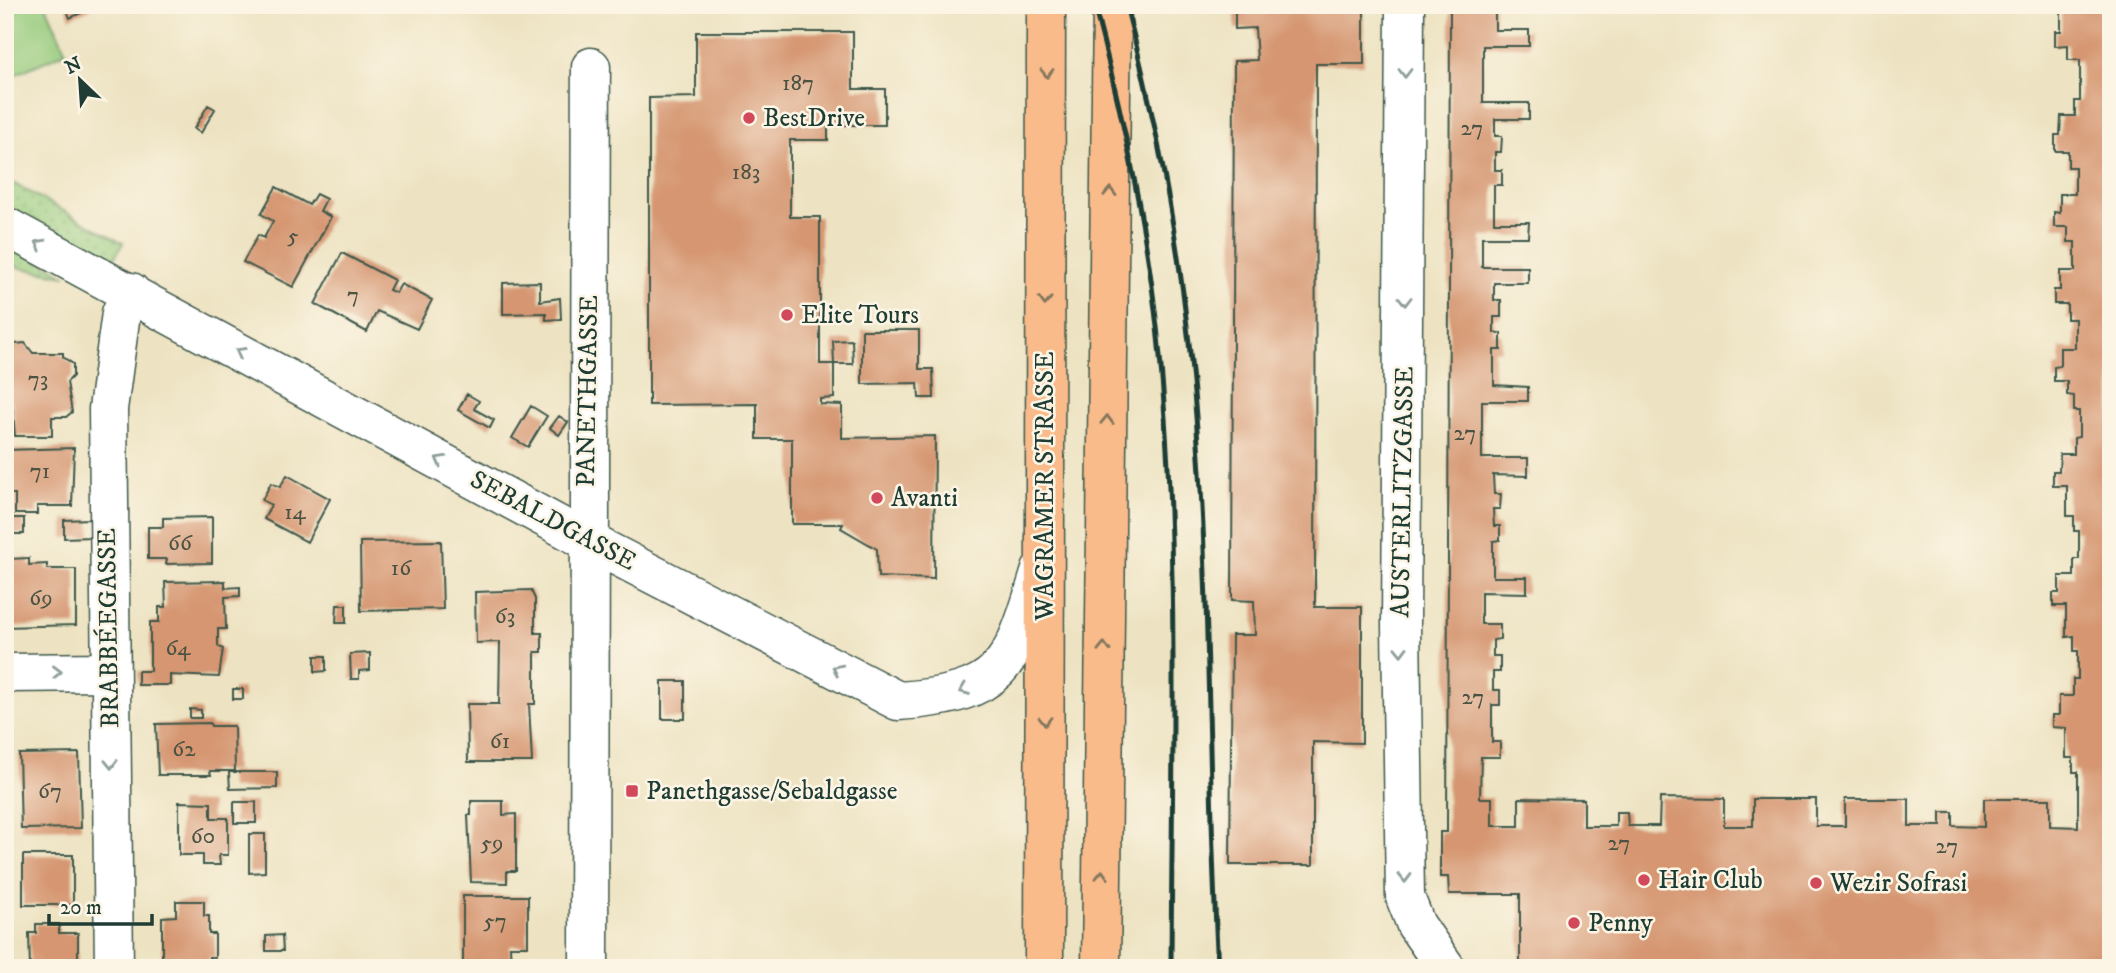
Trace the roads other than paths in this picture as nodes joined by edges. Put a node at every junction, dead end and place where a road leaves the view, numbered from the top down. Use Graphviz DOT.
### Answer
graph roads {
  1 [pos="1046,5"];
  2 [pos="1112,5"];
  3 [pos="1405,5"];
  4 [pos="591,66"];
  5 [pos="5,226"];
  6 [pos="131,292"];
  7 [pos="586,540"];
  8 [pos="1046,554"];
  9 [pos="109,672"];
  10 [pos="5,673"];
  11 [pos="114,968"];
  12 [pos="589,968"];
  13 [pos="1044,968"];
  14 [pos="1101,968"];
  15 [pos="1446,968"];
  1 -- 8 [label="main road, WAGRAMER STRASSE, one-way"];
  14 -- 2 [label="main road, one-way"];
  3 -- 15 [label="street, AUSTERLITZGASSE, one-way"];
  4 -- 7 [label="street, PANETHGASSE"];
  6 -- 5 [label="street, SEBALDGASSE, one-way"];
  7 -- 6 [label="street, SEBALDGASSE, one-way"];
  6 -- 9 [label="street, BRABBÉEGASSE"];
  8 -- 7 [label="street, SEBALDGASSE, one-way"];
  7 -- 12 [label="street, PANETHGASSE"];
  8 -- 13 [label="main road, WAGRAMER STRASSE, one-way"];
  10 -- 9 [label="street, one-way"];
  9 -- 11 [label="street, BRABBÉEGASSE, one-way"];
}
